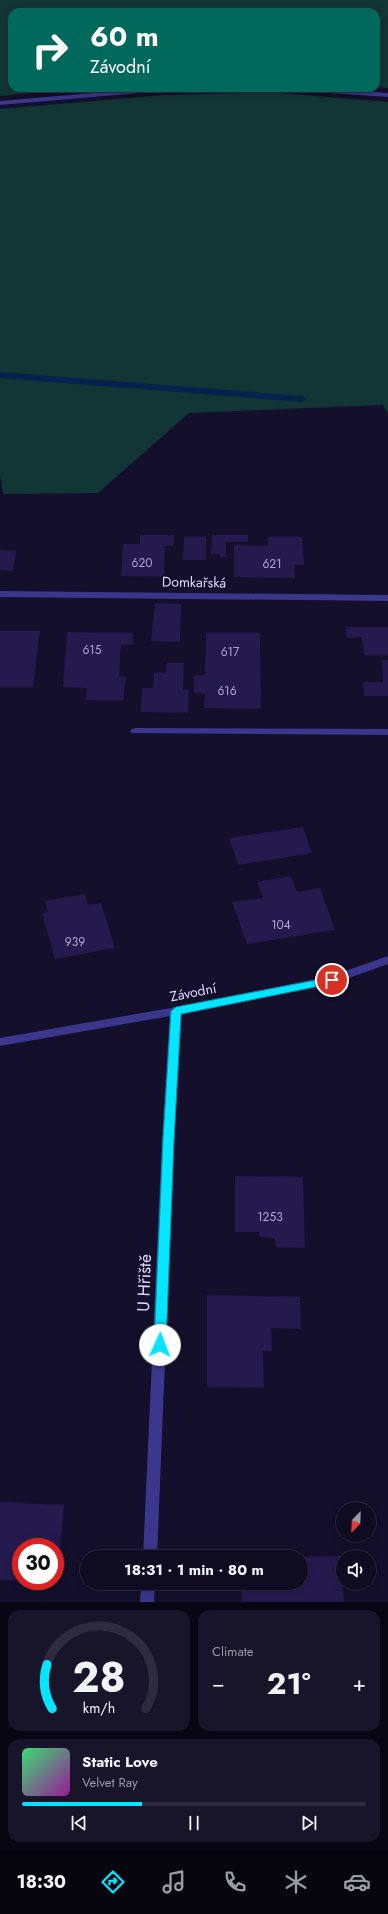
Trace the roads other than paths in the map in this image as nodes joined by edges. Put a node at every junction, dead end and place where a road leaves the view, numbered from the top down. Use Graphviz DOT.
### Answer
graph roads {
  1 [pos="128,92"];
  2 [pos="345,92"];
  3 [pos="388,95"];
  4 [pos="0,103"];
  5 [pos="0,594"];
  6 [pos="388,598"];
  7 [pos="135,731"];
  8 [pos="388,732"];
  9 [pos="388,960"];
  10 [pos="176,1011"];
  11 [pos="0,1042"];
  12 [pos="150,1550"];
  13 [pos="148,1590"];
  14 [pos="147,1602"];
  1 -- 4 [label="street"];
  2 -- 3 [label="street"];
  5 -- 6 [label="street, Domkařská"];
  7 -- 8 [label="street"];
  9 -- 10 [label="street, Závodní"];
  10 -- 11 [label="street, Závodní"];
  10 -- 12 [label="street, U Hřiště"];
  13 -- 14 [label="street"];
}
